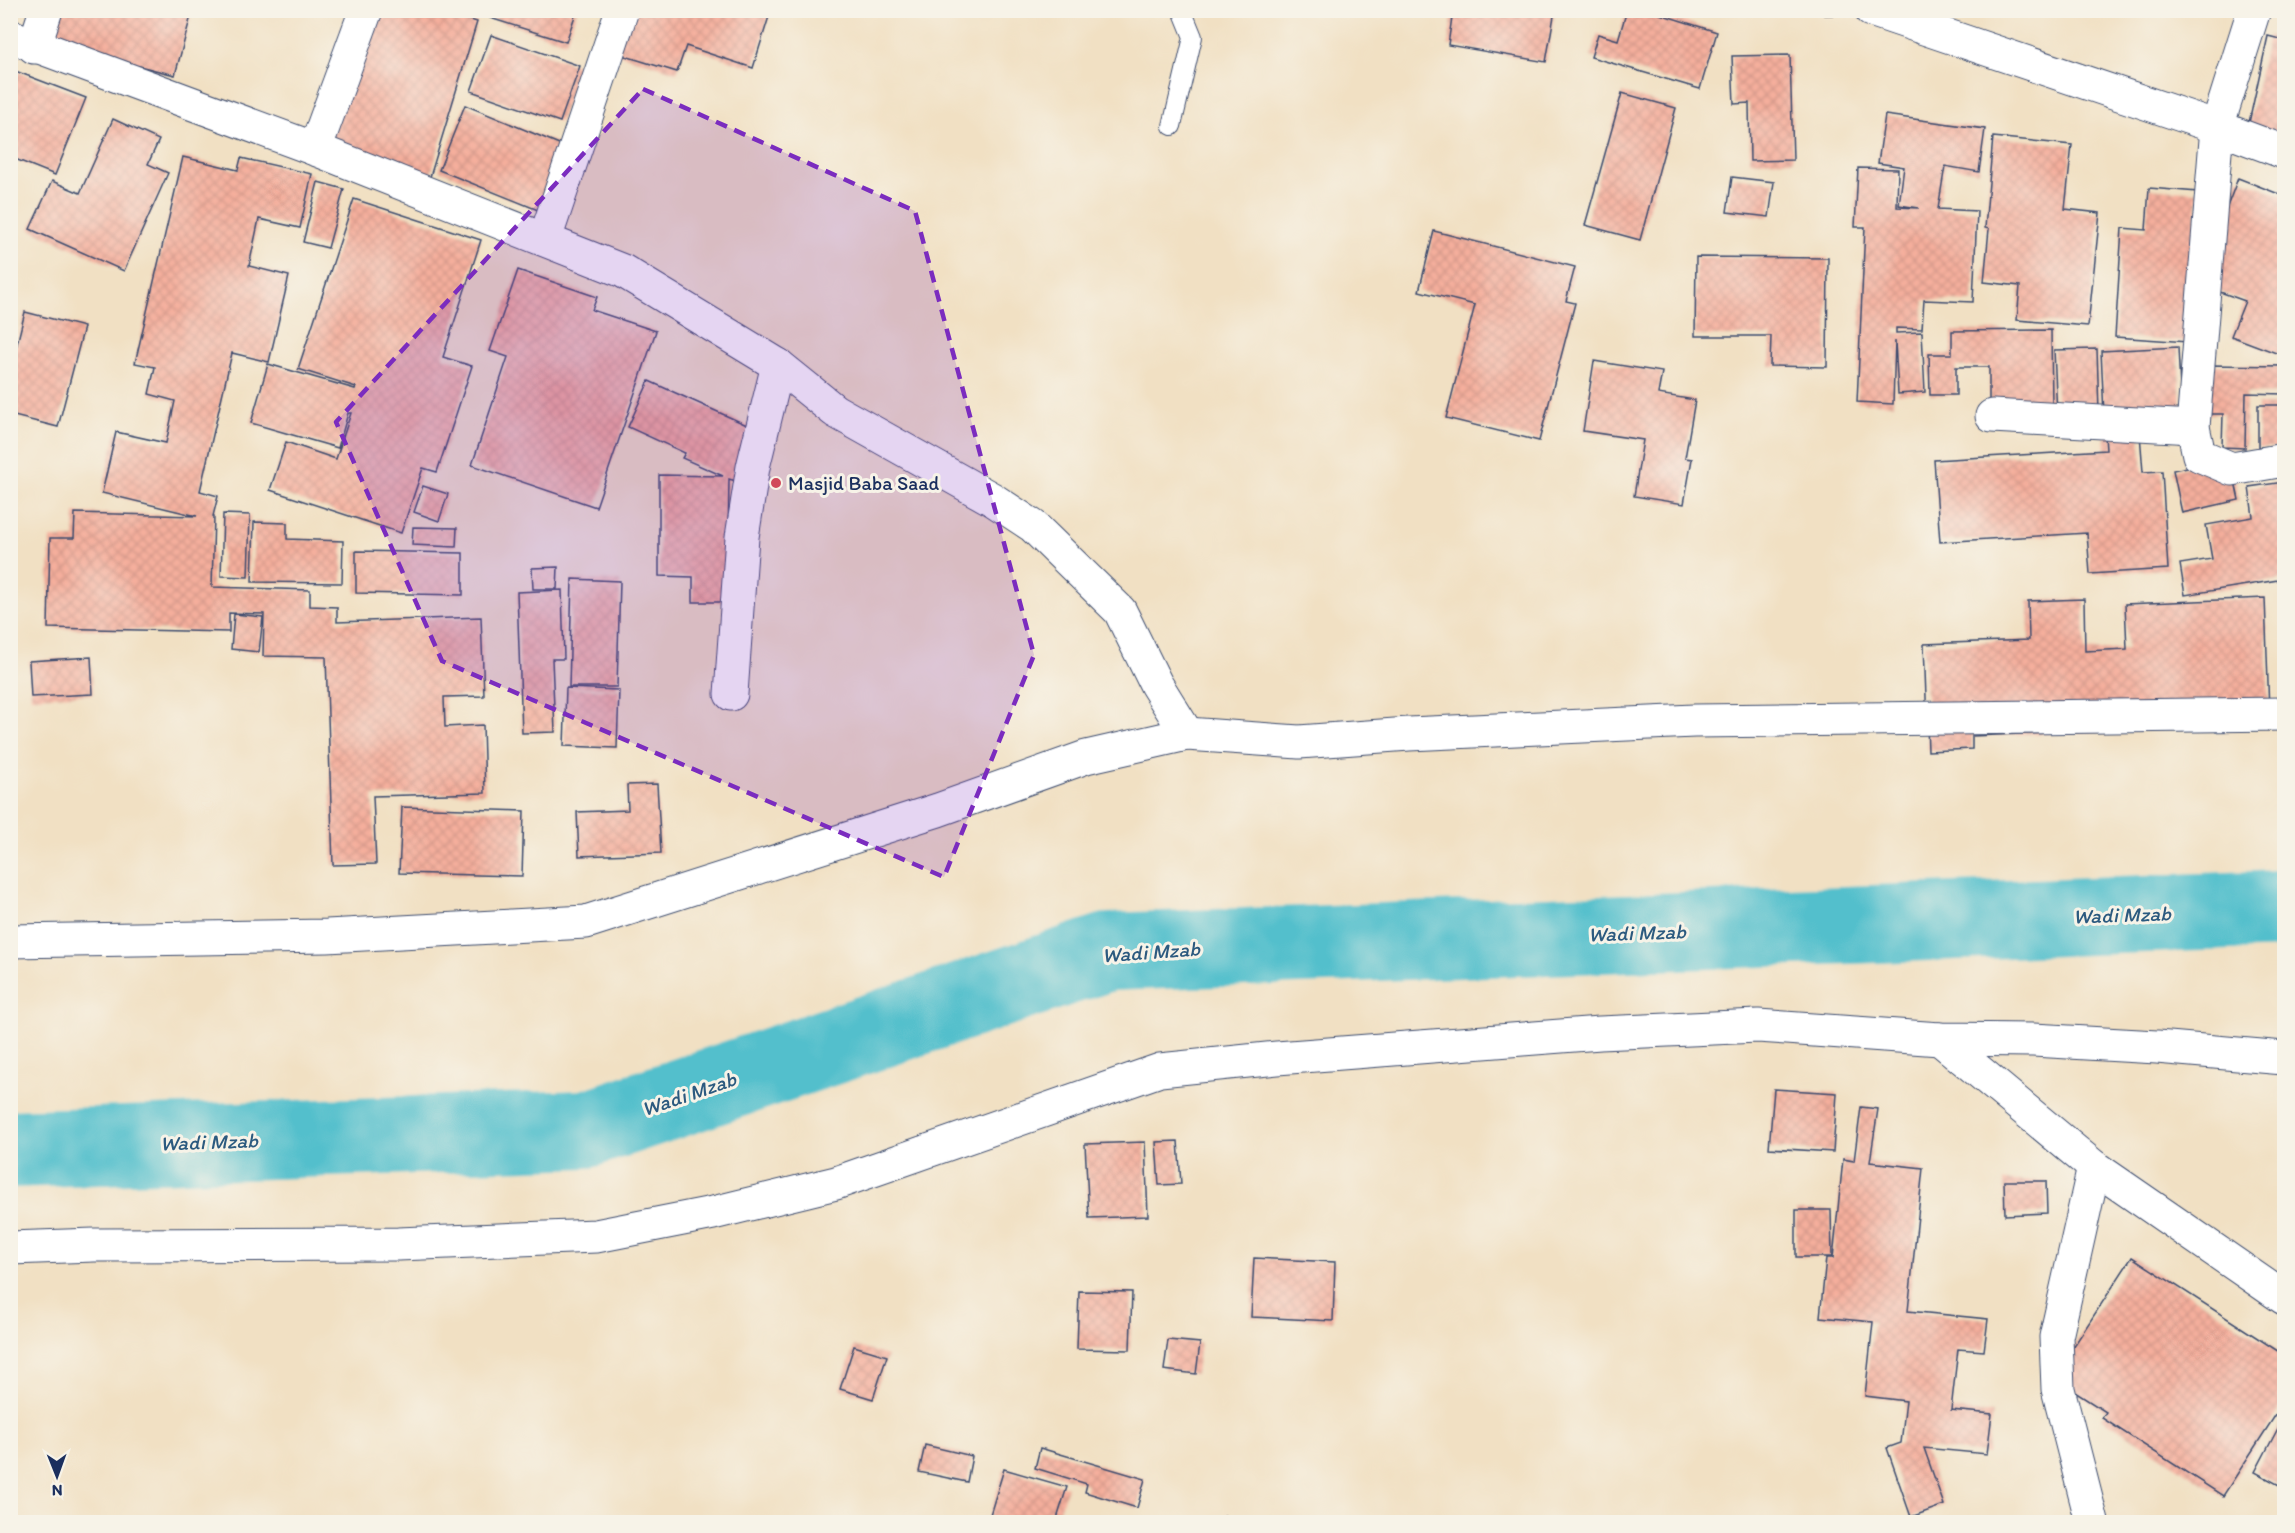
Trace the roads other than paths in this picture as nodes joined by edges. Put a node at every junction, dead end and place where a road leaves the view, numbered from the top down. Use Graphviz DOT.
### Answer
graph roads {
  1 [pos="46,10"];
  2 [pos="366,10"];
  3 [pos="622,10"];
  4 [pos="1182,10"];
  5 [pos="1872,10"];
  6 [pos="2254,10"];
  7 [pos="22,41"];
  8 [pos="1172,126"];
  9 [pos="2217,127"];
  10 [pos="315,149"];
  11 [pos="2284,152"];
  12 [pos="545,239"];
  13 [pos="778,365"];
  14 [pos="1992,416"];
  15 [pos="2193,427"];
  16 [pos="2284,460"];
  17 [pos="731,694"];
  18 [pos="2284,714"];
  19 [pos="1187,734"];
  20 [pos="10,941"];
  21 [pos="1940,1040"];
  22 [pos="2284,1058"];
  23 [pos="2094,1167"];
  24 [pos="10,1248"];
  25 [pos="2284,1298"];
  26 [pos="2092,1522"];
  1 -- 7 [label="street"];
  2 -- 10 [label="street"];
  3 -- 12 [label="street"];
  4 -- 8 [label="lane"];
  5 -- 9 [label="street"];
  6 -- 9 [label="street"];
  7 -- 10 [label="street"];
  9 -- 11 [label="street"];
  9 -- 15 [label="street"];
  10 -- 12 [label="street"];
  12 -- 13 [label="street"];
  13 -- 17 [label="street"];
  13 -- 19 [label="street"];
  14 -- 15 [label="street"];
  15 -- 16 [label="street"];
  18 -- 19 [label="street"];
  19 -- 20 [label="street"];
  21 -- 22 [label="street"];
  21 -- 23 [label="street"];
  21 -- 24 [label="street"];
  23 -- 25 [label="street"];
  23 -- 26 [label="street"];
}
